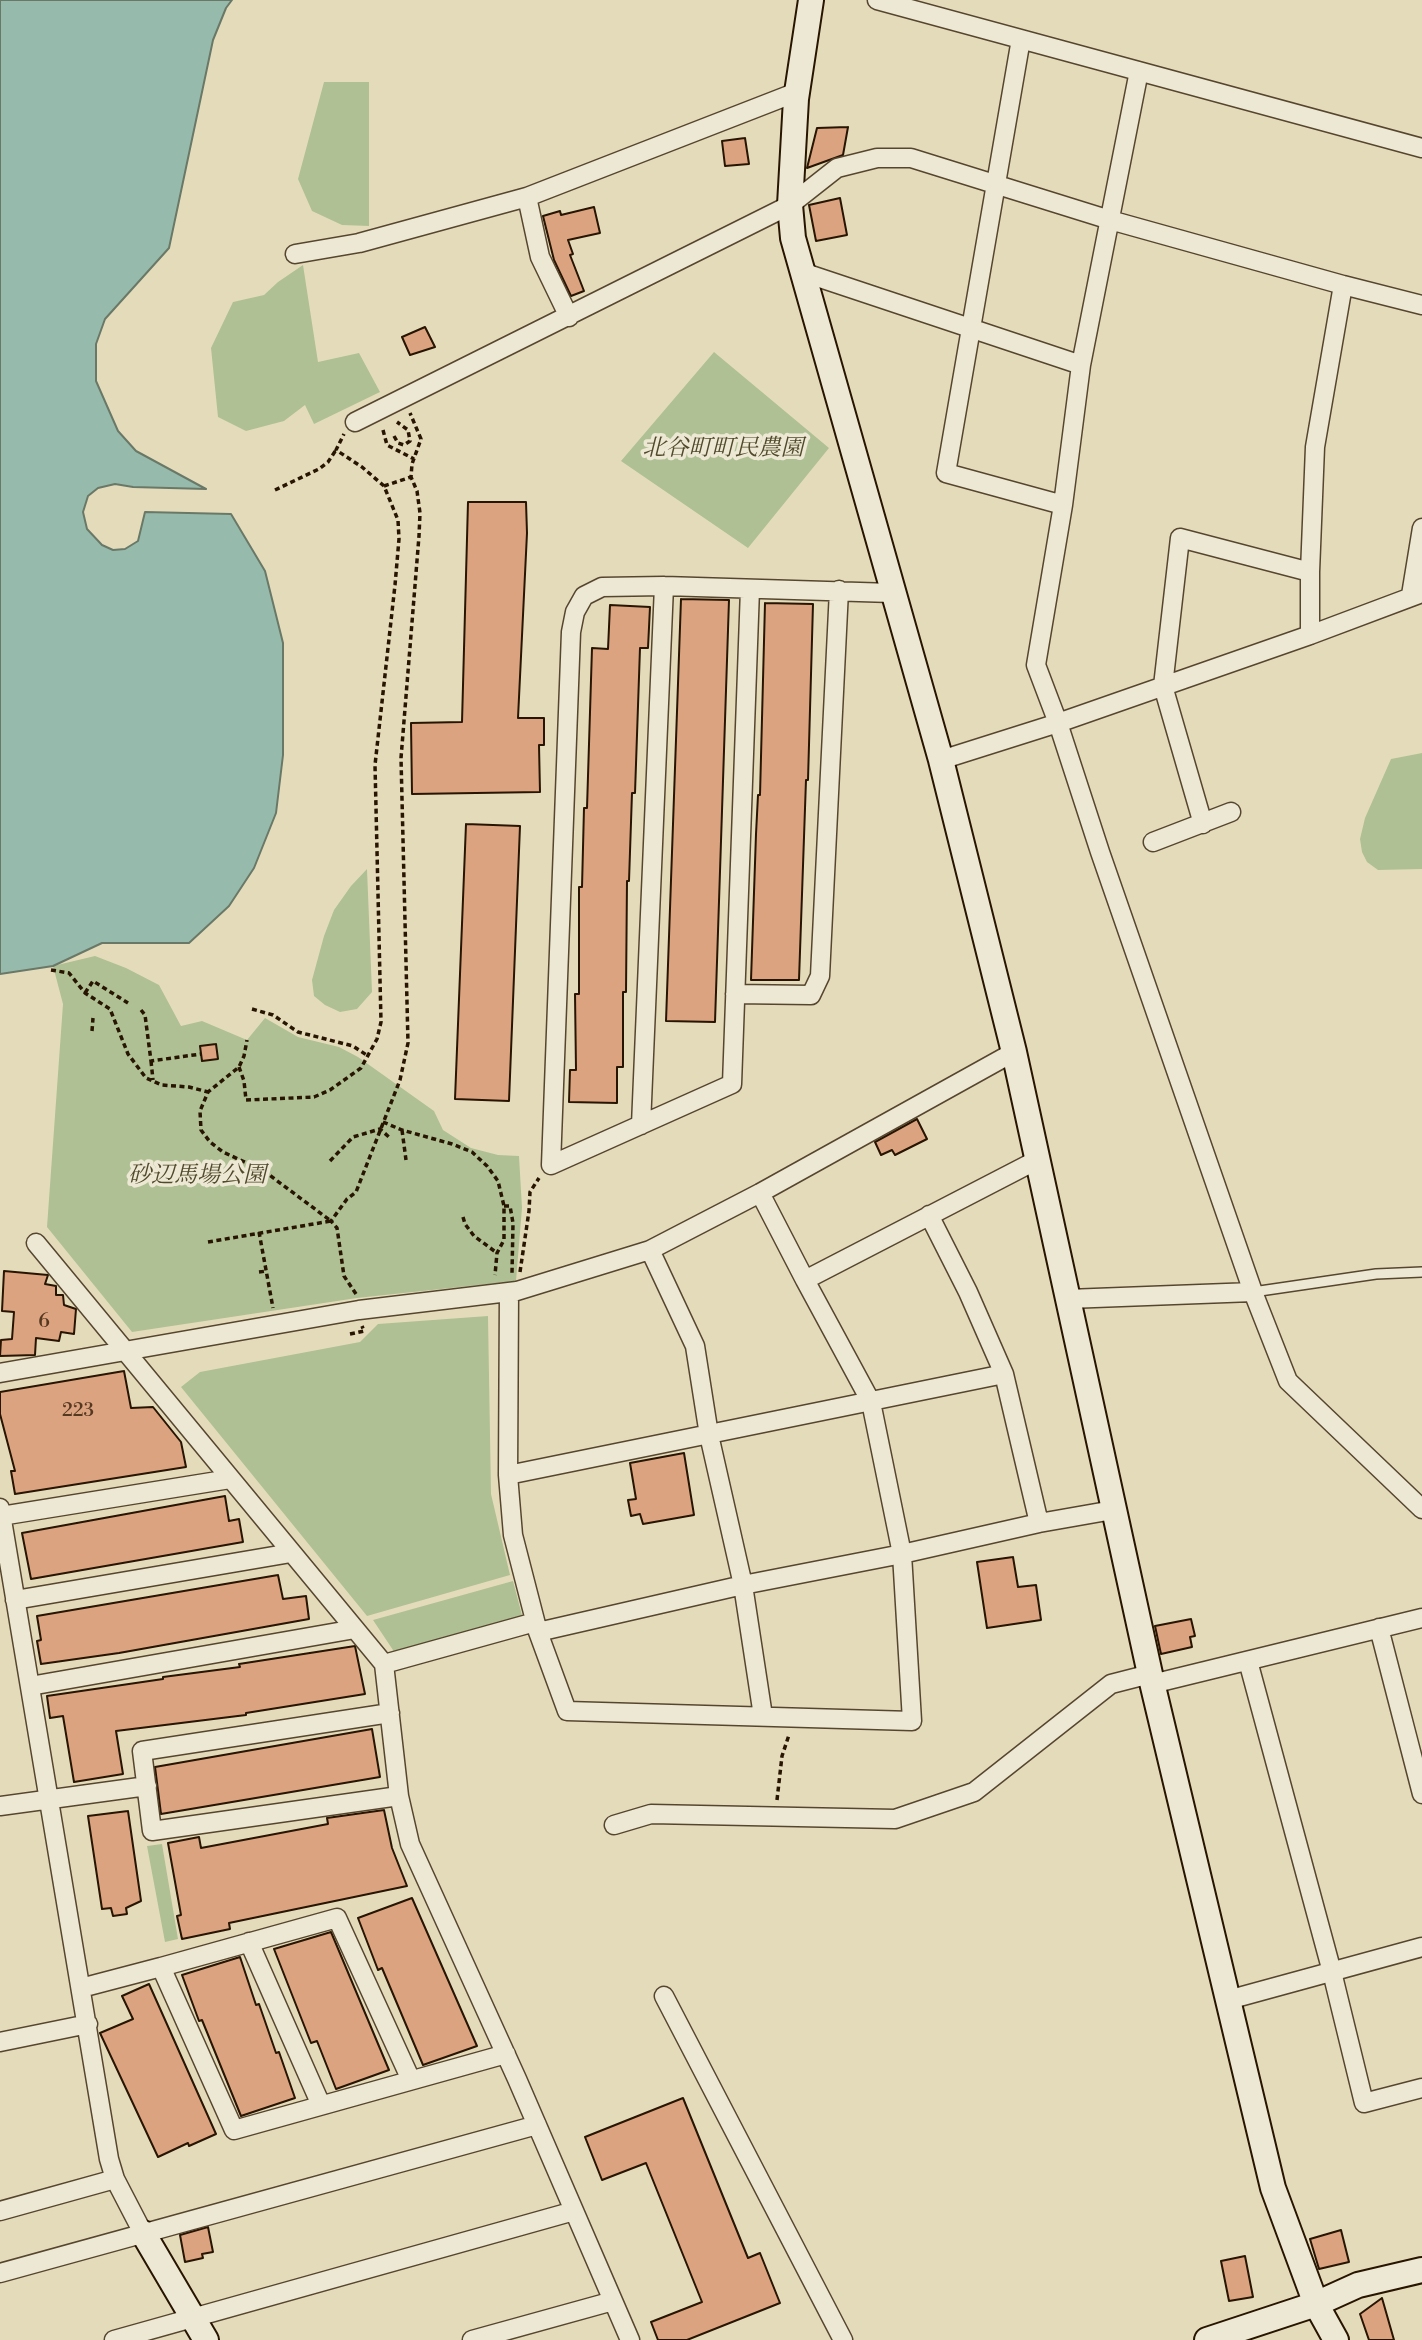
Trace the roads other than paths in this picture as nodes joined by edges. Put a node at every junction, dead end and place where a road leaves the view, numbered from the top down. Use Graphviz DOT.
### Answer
graph roads {
  1 [pos="811,0"];
  2 [pos="877,0"];
  3 [pos="1021,39"];
  4 [pos="1139,71"];
  5 [pos="797,92"];
  6 [pos="1422,148"];
  7 [pos="994,183"];
  8 [pos="527,197"];
  9 [pos="790,205"];
  10 [pos="1110,220"];
  11 [pos="295,254"];
  12 [pos="802,272"];
  13 [pos="1343,285"];
  14 [pos="1422,305"];
  15 [pos="569,317"];
  16 [pos="971,328"];
  17 [pos="1081,365"];
  18 [pos="355,422"];
  19 [pos="1063,505"];
  20 [pos="1422,528"];
  21 [pos="1310,572"];
  22 [pos="664,586"];
  23 [pos="750,589"];
  24 [pos="839,590"];
  25 [pos="892,593"];
  26 [pos="1417,594"];
  27 [pos="1310,635"];
  28 [pos="1163,686"];
  29 [pos="1058,723"];
  30 [pos="941,760"];
  31 [pos="1231,811"];
  32 [pos="1203,824"];
  33 [pos="1153,842"];
  34 [pos="735,994"];
  35 [pos="1014,1052"];
  36 [pos="641,1125"];
  37 [pos="1037,1160"];
  38 [pos="760,1193"];
  39 [pos="929,1215"];
  40 [pos="36,1242"];
  41 [pos="650,1250"];
  42 [pos="1422,1272"];
  43 [pos="805,1280"];
  44 [pos="513,1292"];
  45 [pos="1253,1292"];
  46 [pos="1068,1299"];
  47 [pos="127,1351"];
  48 [pos="0,1373"];
  49 [pos="1004,1374"];
  50 [pos="871,1402"];
  51 [pos="709,1435"];
  52 [pos="508,1475"];
  53 [pos="230,1479"];
  54 [pos="1422,1509"];
  55 [pos="1113,1510"];
  56 [pos="1,1512"];
  57 [pos="1039,1523"];
  58 [pos="292,1553"];
  59 [pos="902,1554"];
  60 [pos="743,1585"];
  61 [pos="15,1600"];
  62 [pos="1422,1618"];
  63 [pos="536,1627"];
  64 [pos="1379,1628"];
  65 [pos="355,1629"];
  66 [pos="1248,1661"];
  67 [pos="384,1664"];
  68 [pos="1151,1679"];
  69 [pos="30,1686"];
  70 [pos="390,1713"];
  71 [pos="763,1716"];
  72 [pos="146,1786"];
  73 [pos="1422,1794"];
  74 [pos="399,1796"];
  75 [pos="48,1798"];
  76 [pos="0,1806"];
  77 [pos="614,1825"];
  78 [pos="249,1942"];
  79 [pos="1422,1947"];
  80 [pos="161,1966"];
  81 [pos="1332,1972"];
  82 [pos="81,1988"];
  83 [pos="664,1996"];
  84 [pos="1228,2000"];
  85 [pos="88,2024"];
  86 [pos="0,2042"];
  87 [pos="506,2054"];
  88 [pos="411,2080"];
  89 [pos="1422,2088"];
  90 [pos="321,2105"];
  91 [pos="537,2125"];
  92 [pos="116,2179"];
  93 [pos="0,2211"];
  94 [pos="574,2211"];
  95 [pos="143,2234"];
  96 [pos="1422,2270"];
  97 [pos="0,2273"];
  98 [pos="613,2301"];
  99 [pos="1316,2304"];
  100 [pos="193,2318"];
  101 [pos="114,2340"];
  102 [pos="205,2340"];
  103 [pos="472,2340"];
  104 [pos="629,2340"];
  105 [pos="843,2340"];
  106 [pos="1207,2340"];
  107 [pos="1336,2340"];
  1 -- 5 [label="street"];
  2 -- 3 [label="street"];
  3 -- 4 [label="street"];
  3 -- 7 [label="street"];
  4 -- 6 [label="street"];
  4 -- 10 [label="street"];
  5 -- 8 [label="street"];
  5 -- 9 [label="street"];
  7 -- 9 [label="street"];
  7 -- 10 [label="street"];
  7 -- 16 [label="street"];
  8 -- 11 [label="street"];
  8 -- 15 [label="street"];
  9 -- 12 [label="street"];
  9 -- 15 [label="street"];
  10 -- 13 [label="street"];
  10 -- 17 [label="street"];
  12 -- 16 [label="street"];
  12 -- 25 [label="street"];
  13 -- 14 [label="street"];
  13 -- 21 [label="street"];
  15 -- 18 [label="street"];
  16 -- 17 [label="street"];
  16 -- 19 [label="street"];
  17 -- 19 [label="street"];
  19 -- 29 [label="street"];
  20 -- 26 [label="street"];
  21 -- 27 [label="street"];
  21 -- 28 [label="street"];
  22 -- 23 [label="street"];
  22 -- 36 [label="street"];
  22 -- 36 [label="street"];
  23 -- 24 [label="street"];
  23 -- 34 [label="street"];
  24 -- 25 [label="street"];
  24 -- 34 [label="street"];
  25 -- 30 [label="street"];
  26 -- 27 [label="street"];
  27 -- 28 [label="street"];
  28 -- 29 [label="street"];
  28 -- 32 [label="street"];
  29 -- 30 [label="street"];
  29 -- 45 [label="street"];
  30 -- 35 [label="street"];
  31 -- 32 [label="street"];
  32 -- 33 [label="street"];
  34 -- 36 [label="street"];
  35 -- 37 [label="street"];
  35 -- 38 [label="street"];
  37 -- 39 [label="street"];
  37 -- 46 [label="street"];
  38 -- 41 [label="street"];
  38 -- 43 [label="street"];
  39 -- 43 [label="street"];
  39 -- 49 [label="street"];
  40 -- 47 [label="street"];
  41 -- 44 [label="street"];
  41 -- 51 [label="street"];
  42 -- 45 [label="lane"];
  43 -- 50 [label="street"];
  44 -- 47 [label="street"];
  44 -- 52 [label="street"];
  45 -- 46 [label="street"];
  45 -- 54 [label="street"];
  46 -- 55 [label="street"];
  47 -- 48 [label="street"];
  47 -- 53 [label="street"];
  49 -- 50 [label="street"];
  49 -- 57 [label="street"];
  50 -- 51 [label="street"];
  50 -- 59 [label="street"];
  51 -- 52 [label="street"];
  51 -- 60 [label="street"];
  52 -- 63 [label="street"];
  53 -- 56 [label="street"];
  53 -- 58 [label="street"];
  55 -- 57 [label="street"];
  55 -- 68 [label="street"];
  56 -- 61 [label="street"];
  57 -- 59 [label="street"];
  58 -- 61 [label="street"];
  58 -- 65 [label="street"];
  59 -- 60 [label="street"];
  59 -- 71 [label="street"];
  60 -- 63 [label="street"];
  60 -- 71 [label="street"];
  61 -- 69 [label="street"];
  62 -- 64 [label="street"];
  63 -- 67 [label="street"];
  63 -- 71 [label="street"];
  64 -- 66 [label="street"];
  64 -- 73 [label="street"];
  65 -- 67 [label="street"];
  65 -- 69 [label="street"];
  66 -- 68 [label="street"];
  66 -- 81 [label="street"];
  67 -- 70 [label="street"];
  68 -- 77 [label="street"];
  68 -- 84 [label="street"];
  69 -- 75 [label="street"];
  70 -- 72 [label="street"];
  70 -- 74 [label="street"];
  72 -- 74 [label="street"];
  72 -- 75 [label="street"];
  74 -- 87 [label="street"];
  75 -- 76 [label="street"];
  75 -- 82 [label="street"];
  78 -- 80 [label="street"];
  78 -- 88 [label="street"];
  78 -- 90 [label="street"];
  79 -- 81 [label="street"];
  80 -- 82 [label="street"];
  80 -- 90 [label="street"];
  81 -- 84 [label="street"];
  81 -- 89 [label="street"];
  82 -- 85 [label="street"];
  83 -- 105 [label="street"];
  84 -- 99 [label="street"];
  85 -- 86 [label="street"];
  85 -- 92 [label="street"];
  87 -- 88 [label="street"];
  87 -- 91 [label="street"];
  88 -- 90 [label="street"];
  91 -- 94 [label="street"];
  91 -- 95 [label="street"];
  92 -- 93 [label="street"];
  92 -- 95 [label="street"];
  94 -- 98 [label="street"];
  94 -- 100 [label="street"];
  95 -- 97 [label="street"];
  95 -- 100 [label="street"];
  96 -- 99 [label="street"];
  98 -- 103 [label="street"];
  98 -- 104 [label="street"];
  99 -- 106 [label="street"];
  99 -- 107 [label="street"];
  100 -- 101 [label="street"];
  100 -- 102 [label="street"];
}
